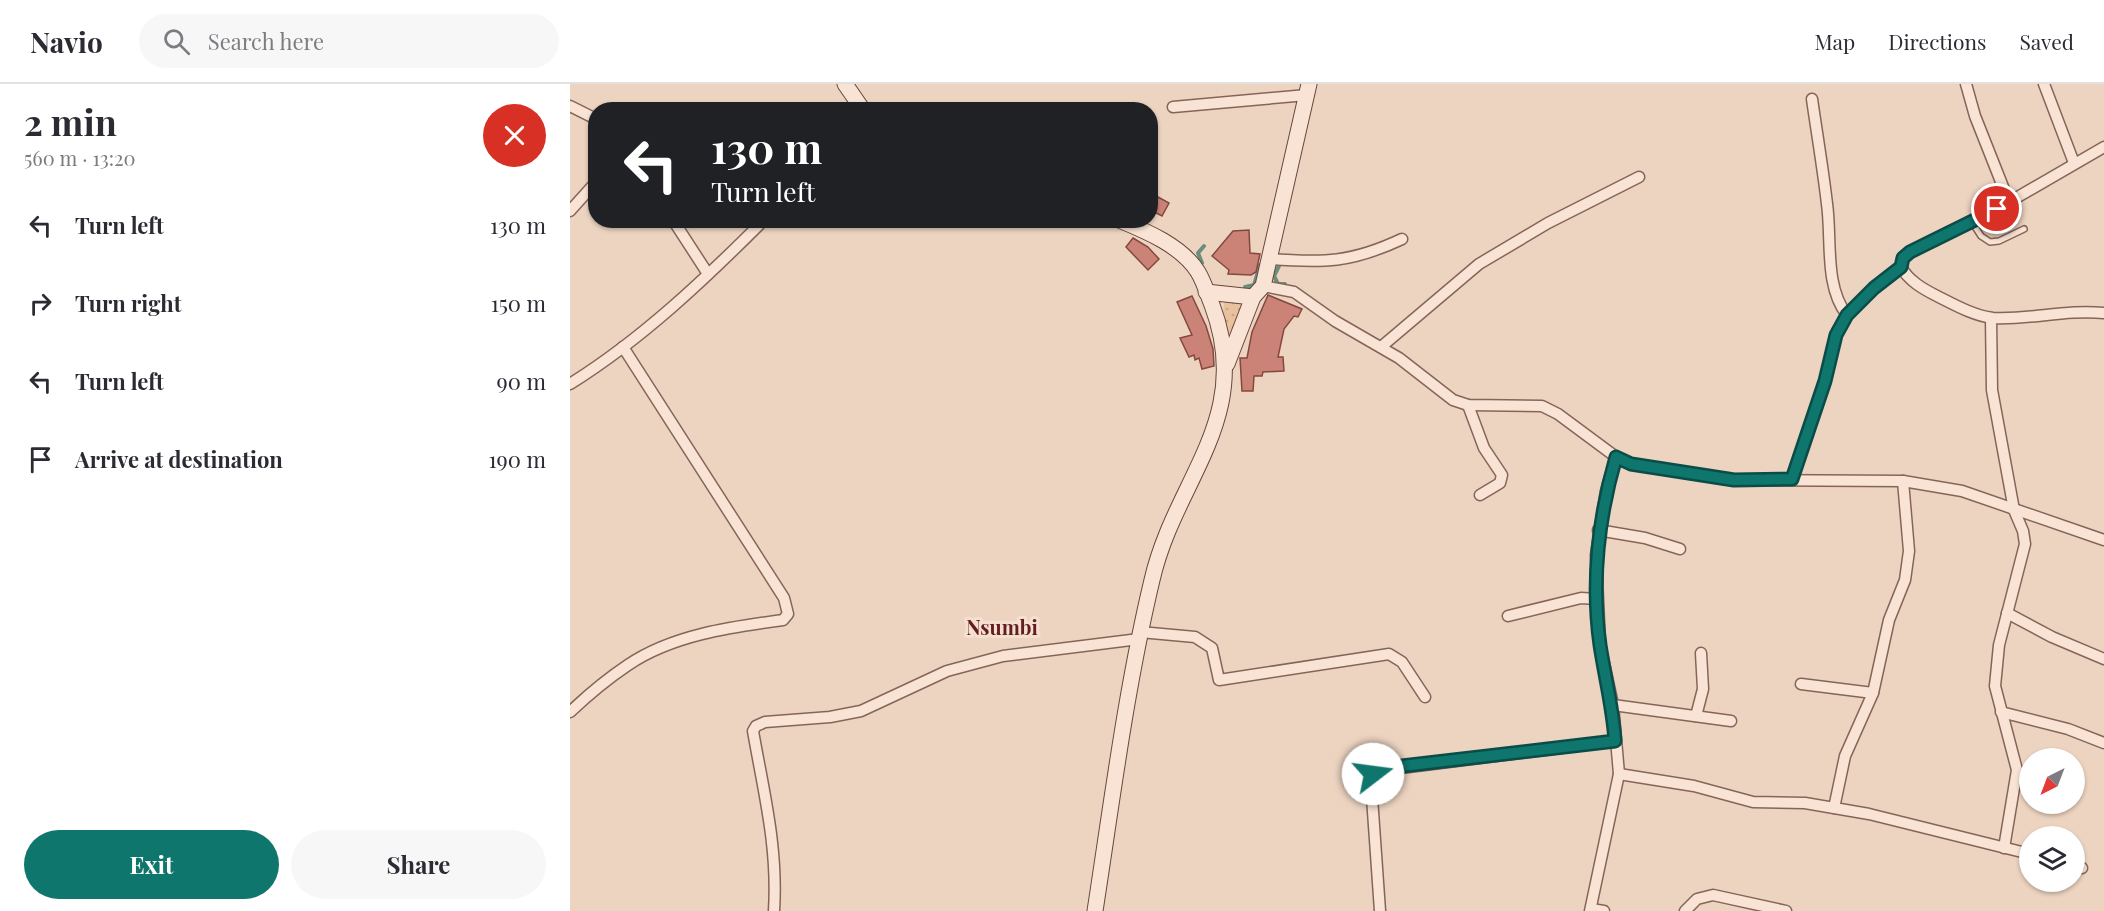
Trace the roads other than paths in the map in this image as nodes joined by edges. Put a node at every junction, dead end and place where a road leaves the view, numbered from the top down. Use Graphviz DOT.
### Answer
graph roads {
  1 [pos="845,84"];
  2 [pos="1966,84"];
  3 [pos="2044,84"];
  4 [pos="1308,89"];
  5 [pos="1812,99"];
  6 [pos="857,102"];
  7 [pos="570,106"];
  8 [pos="1173,107"];
  9 [pos="588,115"];
  10 [pos="2103,149"];
  11 [pos="2073,163"];
  12 [pos="1639,177"];
  13 [pos="588,191"];
  14 [pos="2009,202"];
  15 [pos="570,211"];
  16 [pos="1972,222"];
  17 [pos="678,228"];
  18 [pos="756,228"];
  19 [pos="1139,228"];
  20 [pos="2024,229"];
  21 [pos="1402,239"];
  22 [pos="1269,259"];
  23 [pos="1901,267"];
  24 [pos="708,273"];
  25 [pos="1206,292"];
  26 [pos="1258,292"];
  27 [pos="2104,313"];
  28 [pos="1847,315"];
  29 [pos="1991,318"];
  30 [pos="623,347"];
  31 [pos="1381,347"];
  32 [pos="1225,368"];
  33 [pos="570,384"];
  34 [pos="1468,405"];
  35 [pos="1616,457"];
  36 [pos="1792,479"];
  37 [pos="1904,481"];
  38 [pos="1480,495"];
  39 [pos="2014,510"];
  40 [pos="1598,530"];
  41 [pos="2104,540"];
  42 [pos="1680,549"];
  43 [pos="1597,599"];
  44 [pos="2007,613"];
  45 [pos="1508,616"];
  46 [pos="1139,636"];
  47 [pos="1701,653"];
  48 [pos="2104,659"];
  49 [pos="1801,684"];
  50 [pos="1873,693"];
  51 [pos="1425,697"];
  52 [pos="1613,705"];
  53 [pos="2001,711"];
  54 [pos="570,712"];
  55 [pos="1696,716"];
  56 [pos="1731,721"];
  57 [pos="1615,741"];
  58 [pos="2104,743"];
  59 [pos="1619,774"];
  60 [pos="1834,808"];
  61 [pos="2004,848"];
  62 [pos="2019,851"];
  63 [pos="1591,910"];
  64 [pos="774,911"];
  65 [pos="1095,911"];
  66 [pos="1380,911"];
  67 [pos="1604,911"];
  68 [pos="1685,911"];
  69 [pos="1786,911"];
  1 -- 6 [label="street"];
  2 -- 14 [label="street"];
  3 -- 11 [label="street"];
  4 -- 8 [label="street"];
  4 -- 22 [label="street"];
  5 -- 28 [label="street"];
  7 -- 9 [label="street"];
  10 -- 11 [label="street"];
  11 -- 14 [label="street"];
  12 -- 31 [label="street"];
  13 -- 15 [label="street"];
  14 -- 16 [label="street"];
  16 -- 20 [label="lane"];
  16 -- 23 [label="street"];
  17 -- 24 [label="street"];
  18 -- 24 [label="street"];
  19 -- 25 [label="street"];
  21 -- 22 [label="street"];
  22 -- 26 [label="street"];
  23 -- 28 [label="street"];
  23 -- 29 [label="street"];
  24 -- 30 [label="street"];
  25 -- 26 [label="street"];
  25 -- 32 [label="street"];
  26 -- 31 [label="street"];
  26 -- 32 [label="street"];
  27 -- 29 [label="street"];
  28 -- 36 [label="street"];
  29 -- 39 [label="street"];
  30 -- 33 [label="street"];
  30 -- 54 [label="street"];
  31 -- 34 [label="street"];
  32 -- 46 [label="street"];
  34 -- 35 [label="street"];
  34 -- 38 [label="street"];
  35 -- 36 [label="street"];
  35 -- 40 [label="street"];
  36 -- 37 [label="street"];
  37 -- 39 [label="street"];
  37 -- 50 [label="street"];
  39 -- 41 [label="street"];
  39 -- 44 [label="street"];
  40 -- 42 [label="street"];
  40 -- 43 [label="street"];
  43 -- 45 [label="street"];
  43 -- 52 [label="street"];
  44 -- 48 [label="street"];
  44 -- 53 [label="street"];
  46 -- 51 [label="street"];
  46 -- 64 [label="street"];
  46 -- 65 [label="street"];
  47 -- 55 [label="street"];
  49 -- 50 [label="street"];
  50 -- 60 [label="street"];
  52 -- 55 [label="street"];
  52 -- 57 [label="street"];
  53 -- 58 [label="street"];
  53 -- 61 [label="street"];
  55 -- 56 [label="street"];
  57 -- 59 [label="street"];
  57 -- 66 [label="street"];
  59 -- 60 [label="street"];
  59 -- 63 [label="street"];
  60 -- 61 [label="street"];
  61 -- 62 [label="street"];
  63 -- 67 [label="street"];
  68 -- 69 [label="street"];
}
